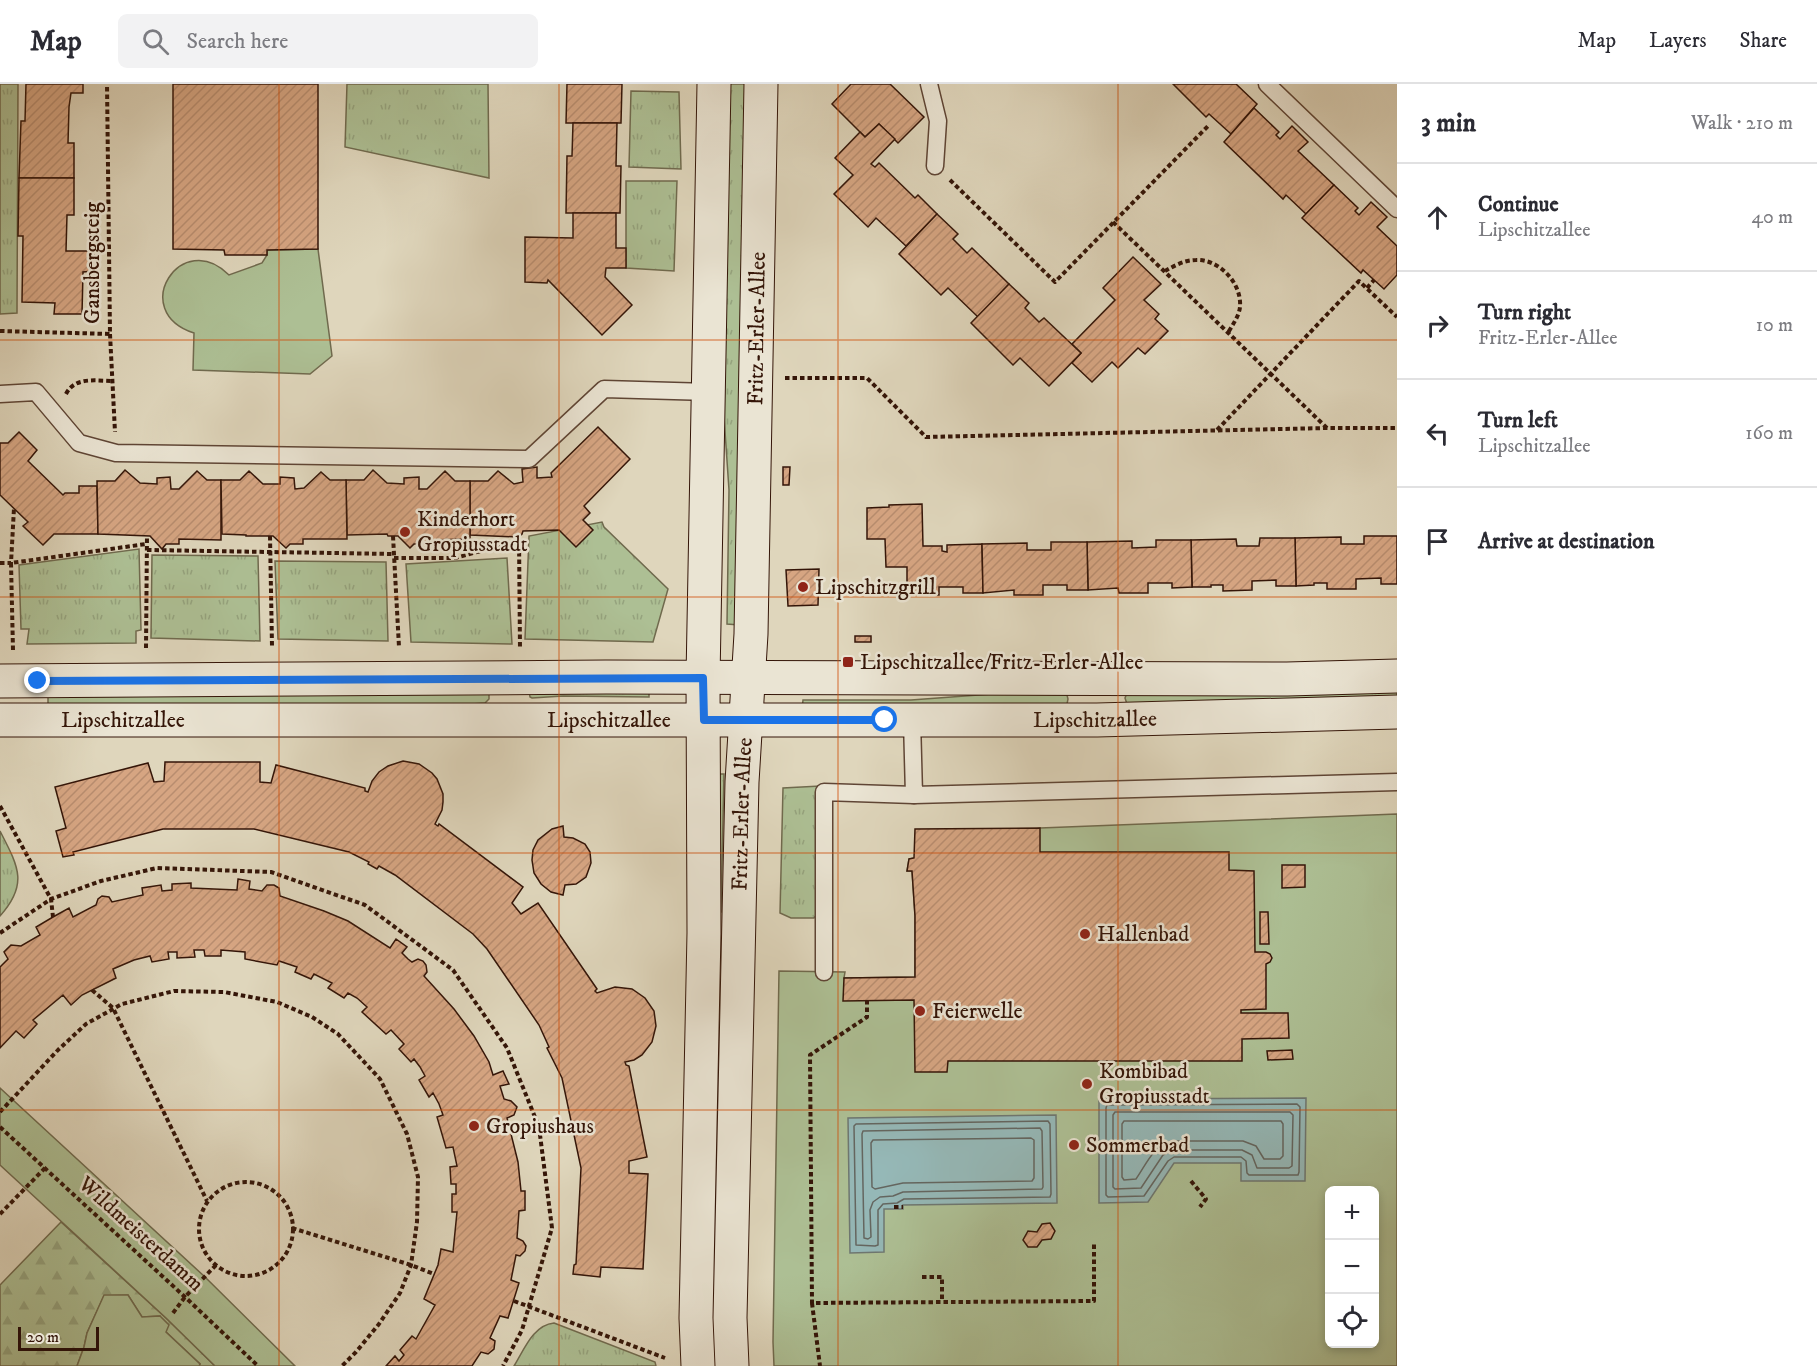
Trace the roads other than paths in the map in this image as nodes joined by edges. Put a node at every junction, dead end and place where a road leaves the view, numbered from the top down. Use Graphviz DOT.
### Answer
graph roads {
  1 [pos="714,84"];
  2 [pos="761,84"];
  3 [pos="929,84"];
  4 [pos="1267,84"];
  5 [pos="935,166"];
  6 [pos="1397,209"];
  7 [pos="709,392"];
  8 [pos="0,394"];
  9 [pos="514,663"];
  10 [pos="1397,676"];
  11 [pos="703,678"];
  12 [pos="749,678"];
  13 [pos="1095,679"];
  14 [pos="0,681"];
  15 [pos="1397,712"];
  16 [pos="0,720"];
  17 [pos="510,720"];
  18 [pos="704,720"];
  19 [pos="745,720"];
  20 [pos="912,720"];
  21 [pos="1097,720"];
  22 [pos="1397,782"];
  23 [pos="914,795"];
  24 [pos="704,933"];
  25 [pos="739,934"];
  26 [pos="824,972"];
  27 [pos="696,1318"];
  28 [pos="730,1318"];
  29 [pos="698,1366"];
  30 [pos="732,1366"];
  1 -- 7 [label="street, Fritz-Erler-Allee"];
  2 -- 12 [label="street, Fritz-Erler-Allee"];
  3 -- 5 [label="lane"];
  4 -- 6 [label="lane"];
  7 -- 8 [label="lane"];
  7 -- 11 [label="street, Fritz-Erler-Allee"];
  9 -- 11 [label="street, Lipschitzallee"];
  9 -- 14 [label="street, Lipschitzallee"];
  9 -- 17 [label="street"];
  10 -- 13 [label="street, Lipschitzallee"];
  11 -- 12 [label="street, Lipschitzallee"];
  11 -- 18 [label="street, Fritz-Erler-Allee"];
  12 -- 13 [label="street, Lipschitzallee"];
  12 -- 19 [label="street, Fritz-Erler-Allee"];
  13 -- 21 [label="street"];
  15 -- 21 [label="street, Lipschitzallee"];
  16 -- 17 [label="street, Lipschitzallee"];
  17 -- 18 [label="street, Lipschitzallee"];
  18 -- 19 [label="street, Lipschitzallee"];
  18 -- 24 [label="street, Fritz-Erler-Allee"];
  19 -- 20 [label="street, Lipschitzallee"];
  19 -- 25 [label="street, Fritz-Erler-Allee"];
  20 -- 21 [label="street, Lipschitzallee"];
  20 -- 23 [label="lane"];
  22 -- 23 [label="lane"];
  23 -- 26 [label="lane"];
  24 -- 25 [label="street"];
  24 -- 27 [label="street, Fritz-Erler-Allee"];
  25 -- 28 [label="street, Fritz-Erler-Allee"];
  27 -- 28 [label="street"];
  27 -- 29 [label="street, Fritz-Erler-Allee"];
  28 -- 30 [label="street, Fritz-Erler-Allee"];
}
